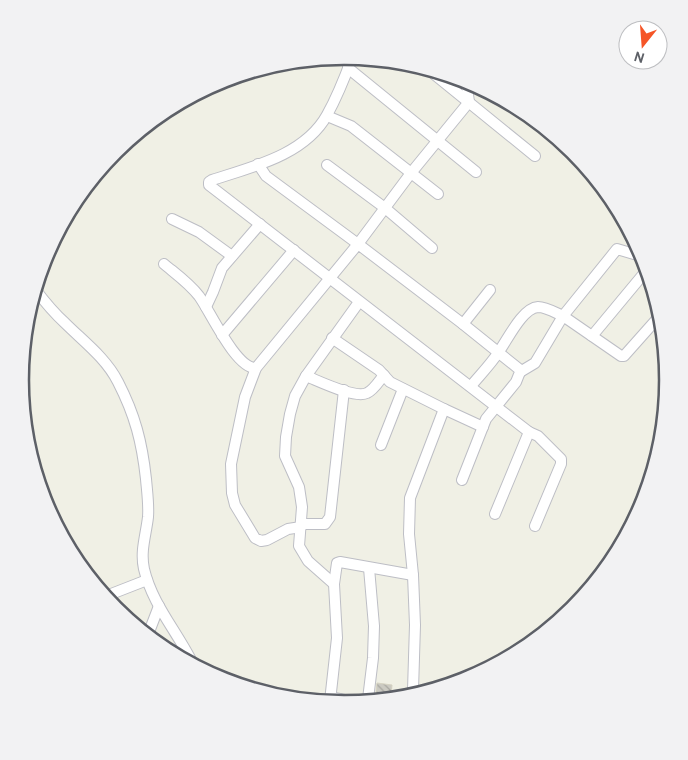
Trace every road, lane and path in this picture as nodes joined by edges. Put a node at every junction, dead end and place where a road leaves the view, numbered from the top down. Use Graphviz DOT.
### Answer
graph roads {
  1 [pos="349,65"];
  2 [pos="348,68"];
  3 [pos="441,80"];
  4 [pos="467,90"];
  5 [pos="469,102"];
  6 [pos="327,116"];
  7 [pos="439,141"];
  8 [pos="535,156"];
  9 [pos="258,164"];
  10 [pos="327,165"];
  11 [pos="476,172"];
  12 [pos="411,173"];
  13 [pos="438,194"];
  14 [pos="384,208"];
  15 [pos="172,219"];
  16 [pos="260,224"];
  17 [pos="358,244"];
  18 [pos="432,248"];
  19 [pos="294,250"];
  20 [pos="633,254"];
  21 [pos="232,256"];
  22 [pos="164,264"];
  23 [pos="642,276"];
  24 [pos="330,278"];
  25 [pos="490,290"];
  26 [pos="40,295"];
  27 [pos="359,302"];
  28 [pos="206,307"];
  29 [pos="563,316"];
  30 [pos="654,322"];
  31 [pos="463,324"];
  32 [pos="222,336"];
  33 [pos="592,336"];
  34 [pos="332,338"];
  35 [pos="498,353"];
  36 [pos="256,368"];
  37 [pos="520,372"];
  38 [pos="306,376"];
  39 [pos="384,376"];
  40 [pos="471,386"];
  41 [pos="403,389"];
  42 [pos="344,390"];
  43 [pos="496,405"];
  44 [pos="444,409"];
  45 [pos="483,427"];
  46 [pos="529,432"];
  47 [pos="381,445"];
  48 [pos="462,480"];
  49 [pos="495,514"];
  50 [pos="301,526"];
  51 [pos="535,526"];
  52 [pos="369,568"];
  53 [pos="413,575"];
  54 [pos="147,580"];
  55 [pos="334,584"];
  56 [pos="112,594"];
  57 [pos="159,606"];
  58 [pos="150,629"];
  59 [pos="187,654"];
  60 [pos="413,688"];
  61 [pos="330,695"];
  62 [pos="369,695"];
  1 -- 2 [label="street"];
  2 -- 6 [label="street"];
  2 -- 7 [label="street"];
  3 -- 5 [label="street"];
  4 -- 5 [label="street"];
  5 -- 7 [label="street"];
  5 -- 8 [label="street"];
  6 -- 9 [label="street"];
  6 -- 12 [label="street"];
  7 -- 11 [label="street"];
  7 -- 12 [label="street"];
  9 -- 16 [label="street"];
  9 -- 17 [label="street"];
  10 -- 14 [label="street"];
  12 -- 13 [label="street"];
  12 -- 14 [label="street"];
  14 -- 17 [label="street"];
  14 -- 18 [label="street"];
  15 -- 21 [label="street"];
  16 -- 19 [label="street"];
  16 -- 21 [label="street"];
  17 -- 24 [label="street"];
  17 -- 31 [label="street"];
  19 -- 24 [label="street"];
  19 -- 32 [label="street"];
  20 -- 29 [label="street"];
  21 -- 28 [label="street"];
  22 -- 28 [label="street"];
  23 -- 33 [label="street"];
  24 -- 27 [label="street"];
  24 -- 36 [label="street"];
  25 -- 31 [label="street"];
  26 -- 54 [label="street"];
  27 -- 34 [label="street"];
  27 -- 40 [label="street"];
  28 -- 32 [label="street"];
  29 -- 33 [label="street"];
  29 -- 35 [label="street"];
  29 -- 37 [label="street"];
  30 -- 33 [label="street"];
  31 -- 35 [label="street"];
  32 -- 36 [label="street"];
  34 -- 38 [label="street"];
  34 -- 39 [label="street"];
  35 -- 37 [label="street"];
  35 -- 40 [label="street"];
  36 -- 50 [label="street"];
  37 -- 43 [label="street"];
  38 -- 42 [label="street"];
  38 -- 50 [label="street"];
  39 -- 41 [label="street"];
  39 -- 42 [label="street"];
  40 -- 43 [label="street"];
  41 -- 44 [label="street"];
  41 -- 47 [label="street"];
  42 -- 50 [label="street"];
  43 -- 45 [label="street"];
  43 -- 46 [label="street"];
  44 -- 45 [label="street"];
  44 -- 53 [label="street"];
  45 -- 48 [label="street"];
  46 -- 49 [label="street"];
  46 -- 51 [label="street"];
  50 -- 55 [label="street"];
  52 -- 53 [label="street"];
  52 -- 55 [label="street"];
  52 -- 62 [label="street"];
  53 -- 60 [label="street"];
  54 -- 56 [label="street"];
  54 -- 57 [label="street"];
  55 -- 61 [label="street"];
  57 -- 58 [label="street"];
  57 -- 59 [label="street"];
}
